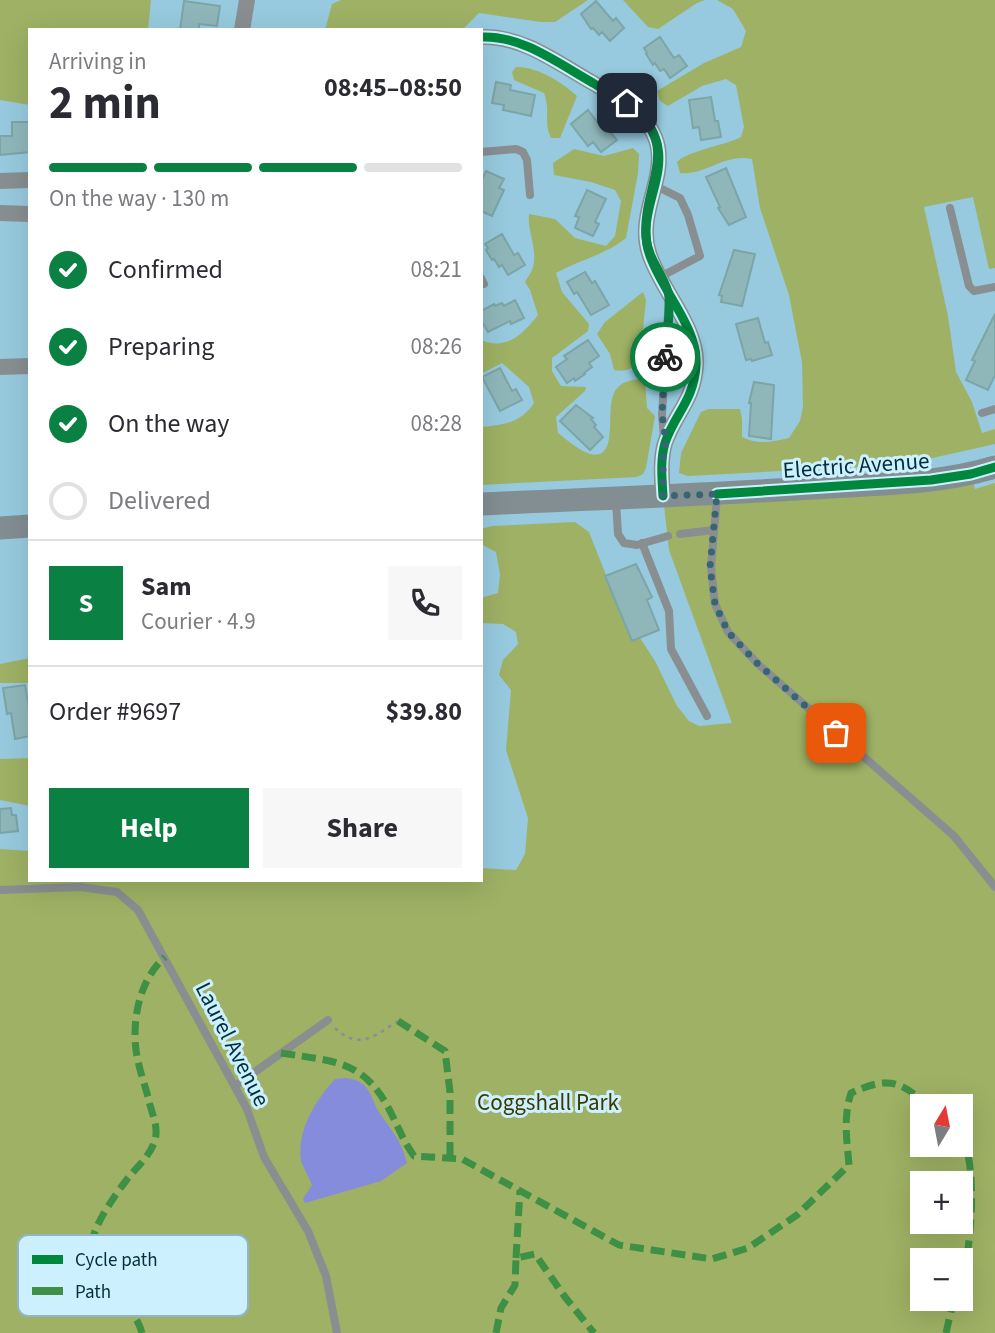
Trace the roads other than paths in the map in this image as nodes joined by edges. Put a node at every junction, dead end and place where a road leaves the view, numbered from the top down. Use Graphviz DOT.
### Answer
graph roads {
  1 [pos="247,0"];
  2 [pos="242,28"];
  3 [pos="483,37"];
  4 [pos="483,152"];
  5 [pos="28,180"];
  6 [pos="0,181"];
  7 [pos="654,184"];
  8 [pos="530,195"];
  9 [pos="950,208"];
  10 [pos="0,213"];
  11 [pos="28,214"];
  12 [pos="660,277"];
  13 [pos="995,287"];
  14 [pos="669,294"];
  15 [pos="28,366"];
  16 [pos="0,367"];
  17 [pos="995,409"];
  18 [pos="982,413"];
  19 [pos="666,442"];
  20 [pos="995,467"];
  21 [pos="717,494"];
  22 [pos="663,496"];
  23 [pos="616,498"];
  24 [pos="483,504"];
  25 [pos="28,526"];
  26 [pos="0,528"];
  27 [pos="714,530"];
  28 [pos="680,534"];
  29 [pos="668,536"];
  30 [pos="642,543"];
  31 [pos="707,716"];
  32 [pos="995,887"];
  33 [pos="0,890"];
  34 [pos="328,1020"];
  35 [pos="235,1086"];
  36 [pos="337,1333"];
  1 -- 2 [label="street"];
  3 -- 7 [label="street"];
  4 -- 8 [label="lane"];
  5 -- 6 [label="street"];
  7 -- 12 [label="street"];
  7 -- 12 [label="lane"];
  9 -- 13 [label="lane"];
  10 -- 11 [label="street"];
  12 -- 14 [label="street"];
  14 -- 19 [label="lane"];
  14 -- 19 [label="street"];
  15 -- 16 [label="street"];
  17 -- 18 [label="lane"];
  19 -- 22 [label="street"];
  20 -- 21 [label="main road, Electric Avenue"];
  21 -- 22 [label="main road, Electric Avenue"];
  21 -- 27 [label="lane"];
  22 -- 23 [label="main road, Electric Avenue"];
  23 -- 24 [label="main road, Electric Avenue"];
  23 -- 30 [label="lane"];
  25 -- 26 [label="main road"];
  27 -- 28 [label="lane"];
  27 -- 32 [label="lane"];
  29 -- 30 [label="lane"];
  30 -- 31 [label="lane"];
  33 -- 35 [label="lane, Laurel Avenue"];
  34 -- 35 [label="lane"];
  35 -- 36 [label="lane, Laurel Avenue"];
}
